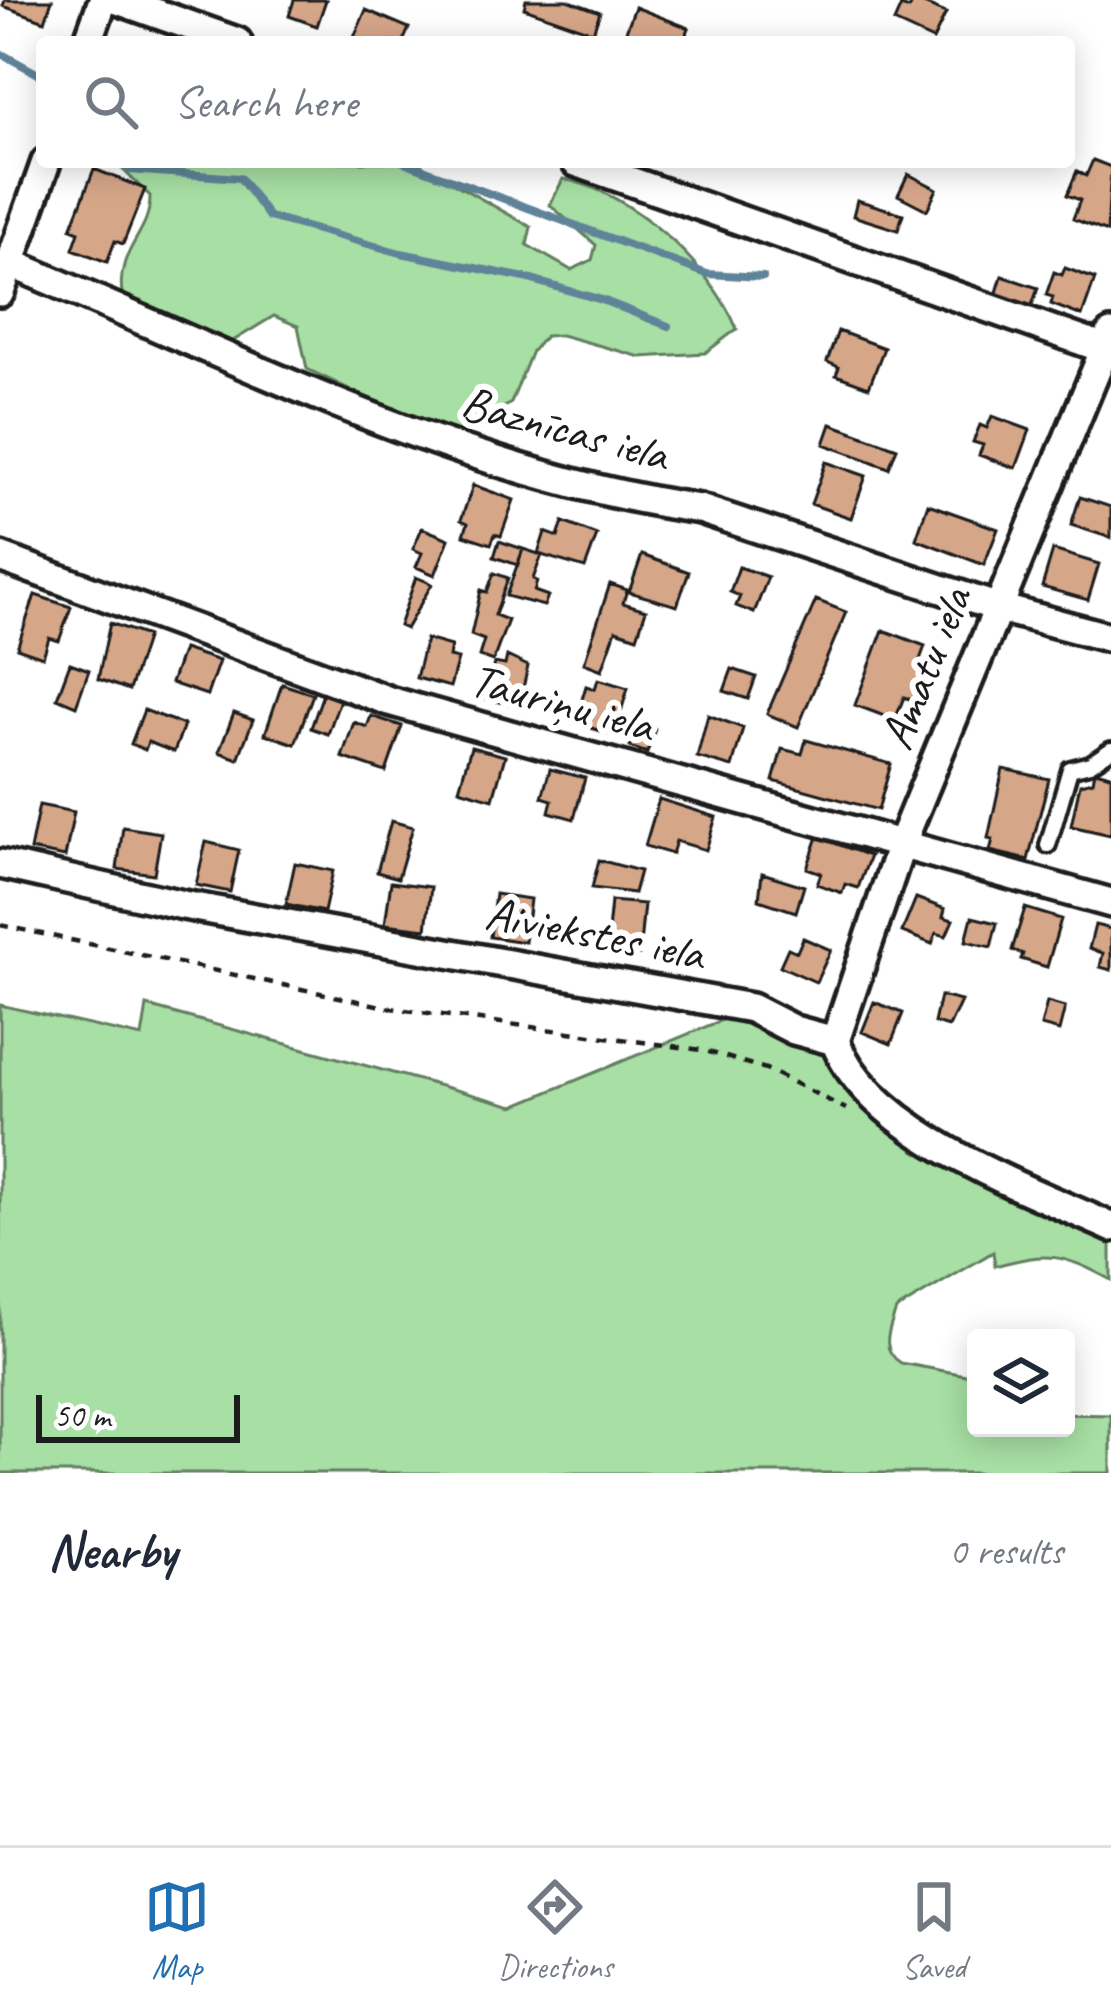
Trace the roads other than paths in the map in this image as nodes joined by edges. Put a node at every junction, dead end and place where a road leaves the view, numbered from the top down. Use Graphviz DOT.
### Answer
graph roads {
  1 [pos="103,0"];
  2 [pos="118,0"];
  3 [pos="90,36"];
  4 [pos="220,36"];
  5 [pos="44,168"];
  6 [pos="594,168"];
  7 [pos="10,263"];
  8 [pos="0,292"];
  9 [pos="1108,342"];
  10 [pos="0,557"];
  11 [pos="999,608"];
  12 [pos="1111,638"];
  13 [pos="1111,749"];
  14 [pos="902,842"];
  15 [pos="1048,845"];
  16 [pos="0,864"];
  17 [pos="1111,903"];
  18 [pos="835,1041"];
  19 [pos="1111,1227"];
  1 -- 3 [label="street"];
  2 -- 4 [label="street"];
  5 -- 7 [label="street"];
  6 -- 9 [label="street"];
  7 -- 8 [label="street"];
  7 -- 11 [label="street, Baznīcas iela"];
  9 -- 11 [label="street, Amatu iela"];
  10 -- 14 [label="street, Tauriņu iela"];
  11 -- 12 [label="street, Baznīcas iela"];
  11 -- 14 [label="street, Amatu iela"];
  13 -- 15 [label="lane"];
  14 -- 17 [label="street, Tauriņu iela"];
  14 -- 18 [label="street, Amatu iela"];
  16 -- 18 [label="street, Aiviekstes iela"];
  18 -- 19 [label="street"];
}
